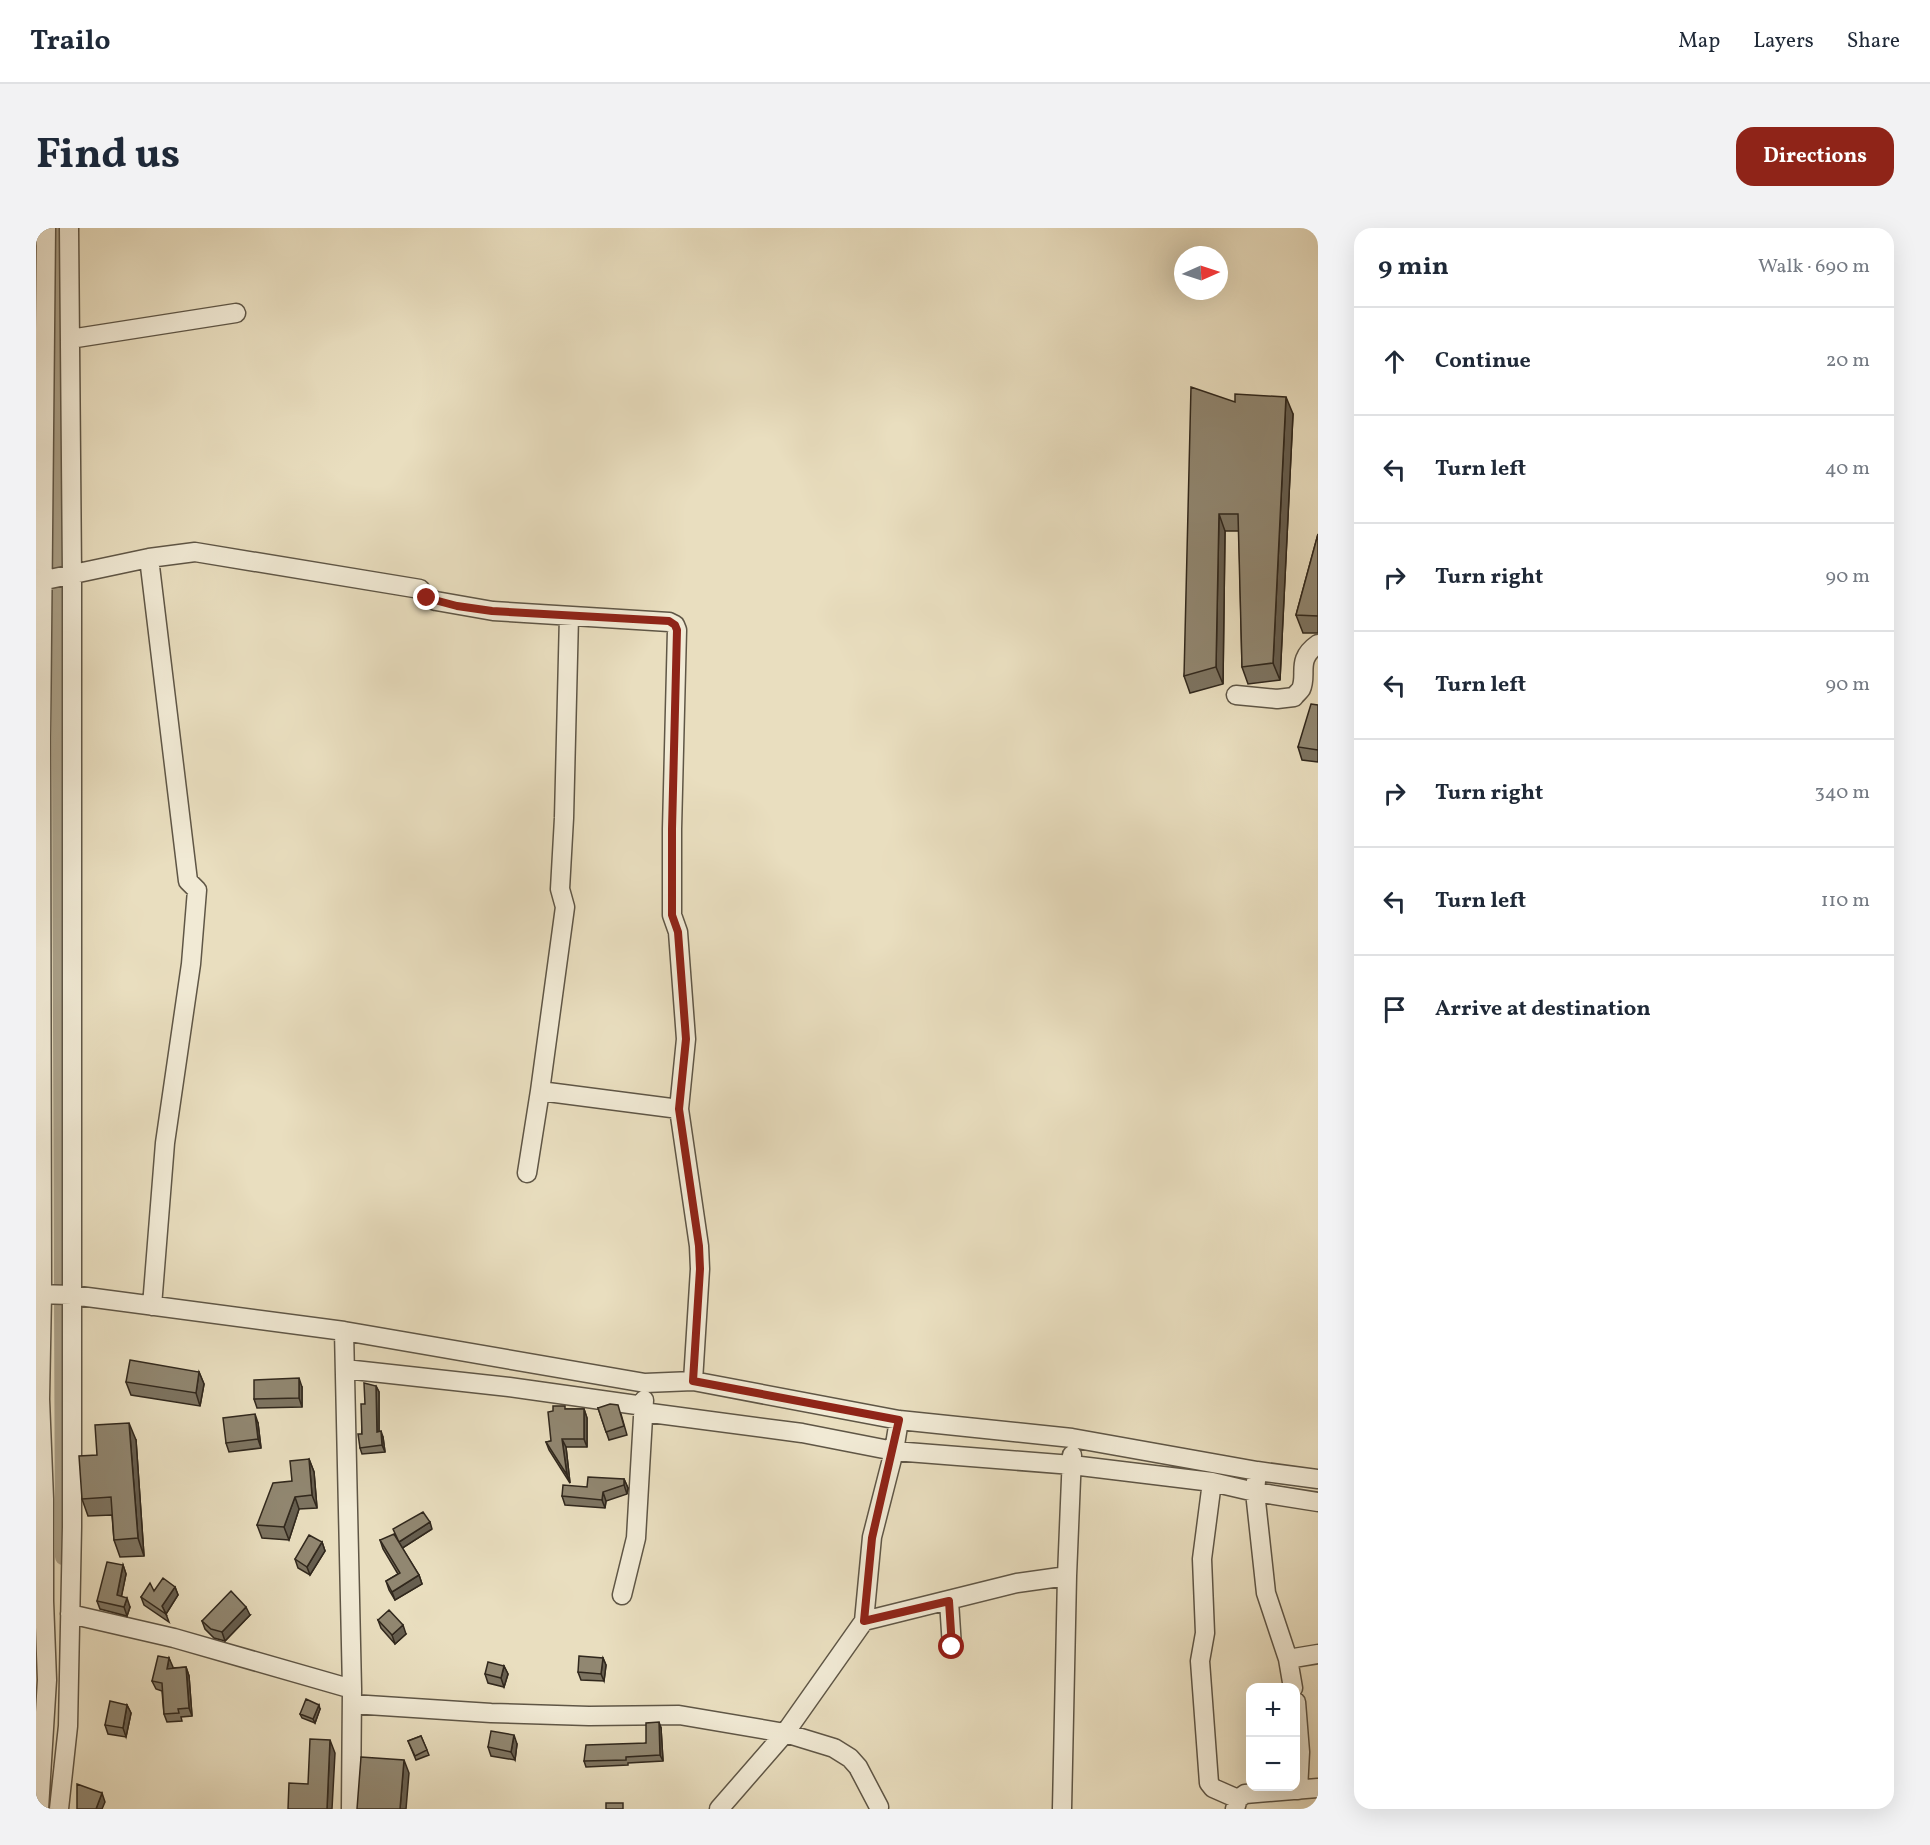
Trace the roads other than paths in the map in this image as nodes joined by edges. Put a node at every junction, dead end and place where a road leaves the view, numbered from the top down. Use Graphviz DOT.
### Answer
graph roads {
  1 [pos="46,228"];
  2 [pos="69,228"];
  3 [pos="236,313"];
  4 [pos="70,339"];
  5 [pos="149,558"];
  6 [pos="72,575"];
  7 [pos="40,582"];
  8 [pos="569,616"];
  9 [pos="1318,644"];
  10 [pos="1236,695"];
  11 [pos="41,733"];
  12 [pos="69,735"];
  13 [pos="540,1091"];
  14 [pos="679,1109"];
  15 [pos="527,1173"];
  16 [pos="39,1294"];
  17 [pos="72,1295"];
  18 [pos="152,1306"];
  19 [pos="344,1331"];
  20 [pos="345,1369"];
  21 [pos="693,1381"];
  22 [pos="645,1383"];
  23 [pos="643,1409"];
  24 [pos="899,1420"];
  25 [pos="1072,1438"];
  26 [pos="894,1451"];
  27 [pos="1072,1465"];
  28 [pos="1257,1471"];
  29 [pos="1318,1479"];
  30 [pos="1212,1482"];
  31 [pos="1255,1492"];
  32 [pos="1318,1502"];
  33 [pos="1067,1576"];
  34 [pos="622,1595"];
  35 [pos="949,1601"];
  36 [pos="40,1602"];
  37 [pos="70,1614"];
  38 [pos="864,1621"];
  39 [pos="952,1647"];
  40 [pos="1318,1654"];
  41 [pos="1288,1659"];
  42 [pos="1292,1683"];
  43 [pos="352,1697"];
  44 [pos="785,1733"];
  45 [pos="1318,1788"];
  46 [pos="1300,1790"];
  47 [pos="1285,1791"];
  48 [pos="1236,1804"];
  49 [pos="879,1807"];
  50 [pos="39,1809"];
  51 [pos="59,1809"];
  52 [pos="351,1809"];
  53 [pos="719,1809"];
  54 [pos="1062,1809"];
  1 -- 7 [label="street"];
  2 -- 4 [label="street"];
  3 -- 4 [label="street"];
  4 -- 6 [label="street"];
  5 -- 6 [label="street"];
  5 -- 8 [label="street"];
  5 -- 18 [label="street"];
  6 -- 7 [label="street"];
  6 -- 12 [label="street"];
  7 -- 11 [label="street"];
  8 -- 13 [label="street"];
  8 -- 14 [label="street"];
  9 -- 10 [label="street"];
  11 -- 12 [label="street"];
  11 -- 16 [label="street"];
  12 -- 17 [label="street"];
  13 -- 14 [label="street"];
  13 -- 15 [label="street"];
  14 -- 21 [label="street"];
  16 -- 17 [label="street"];
  16 -- 36 [label="street"];
  17 -- 18 [label="street"];
  17 -- 37 [label="street"];
  18 -- 19 [label="street"];
  19 -- 20 [label="street"];
  19 -- 22 [label="street"];
  20 -- 23 [label="street"];
  20 -- 43 [label="street"];
  21 -- 22 [label="street"];
  21 -- 24 [label="street"];
  22 -- 23 [label="street"];
  23 -- 26 [label="street"];
  23 -- 34 [label="street"];
  24 -- 25 [label="street"];
  24 -- 26 [label="street"];
  25 -- 27 [label="street"];
  25 -- 28 [label="street"];
  26 -- 27 [label="street"];
  26 -- 38 [label="street"];
  27 -- 30 [label="street"];
  27 -- 33 [label="street"];
  28 -- 29 [label="street"];
  28 -- 31 [label="street"];
  30 -- 31 [label="street"];
  30 -- 48 [label="street"];
  31 -- 32 [label="street"];
  31 -- 41 [label="street"];
  33 -- 35 [label="street"];
  33 -- 54 [label="street"];
  35 -- 38 [label="street"];
  35 -- 39 [label="street"];
  36 -- 50 [label="street"];
  37 -- 43 [label="street"];
  37 -- 51 [label="street"];
  38 -- 44 [label="street"];
  40 -- 41 [label="street"];
  41 -- 42 [label="street"];
  43 -- 44 [label="street"];
  43 -- 52 [label="street"];
  44 -- 49 [label="street"];
  44 -- 53 [label="street"];
  45 -- 46 [label="street"];
  47 -- 48 [label="street"];
}
